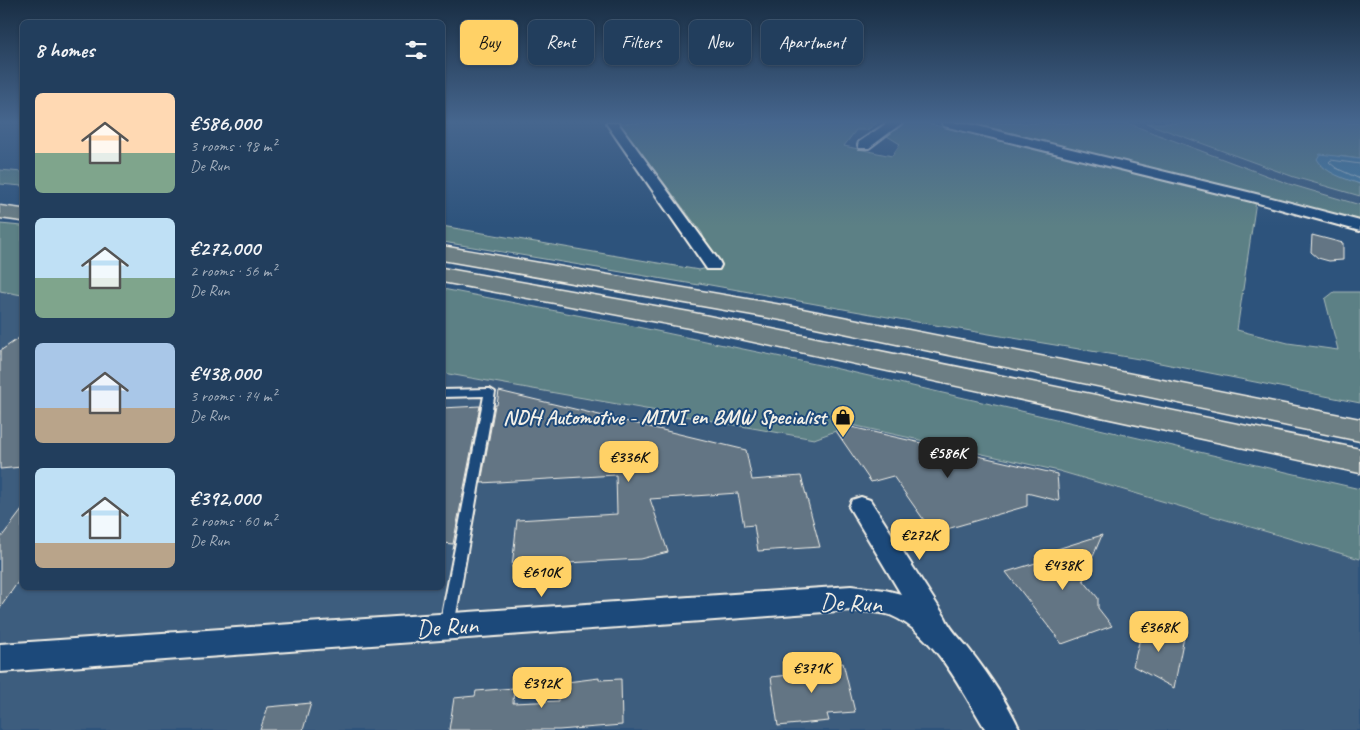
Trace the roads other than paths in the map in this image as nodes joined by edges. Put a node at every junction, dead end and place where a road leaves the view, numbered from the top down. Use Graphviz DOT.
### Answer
graph roads {
  1 [pos="636,157"];
  2 [pos="1088,157"];
  3 [pos="0,194"];
  4 [pos="20,196"];
  5 [pos="0,212"];
  6 [pos="20,215"];
  7 [pos="1360,226"];
  8 [pos="445,253"];
  9 [pos="713,265"];
  10 [pos="445,276"];
  11 [pos="445,394"];
  12 [pos="1360,430"];
  13 [pos="1360,461"];
  14 [pos="861,506"];
  15 [pos="446,626"];
  16 [pos="943,638"];
  17 [pos="0,658"];
  18 [pos="1004,730"];
  1 -- 9 [label="street"];
  2 -- 7 [label="street"];
  3 -- 4 [label="highway"];
  5 -- 6 [label="highway"];
  8 -- 12 [label="highway"];
  10 -- 13 [label="highway"];
  11 -- 15 [label="lane"];
  14 -- 16 [label="street, De Run"];
  15 -- 16 [label="street, De Run"];
  15 -- 17 [label="street, De Run"];
  16 -- 18 [label="street, De Run"];
}
